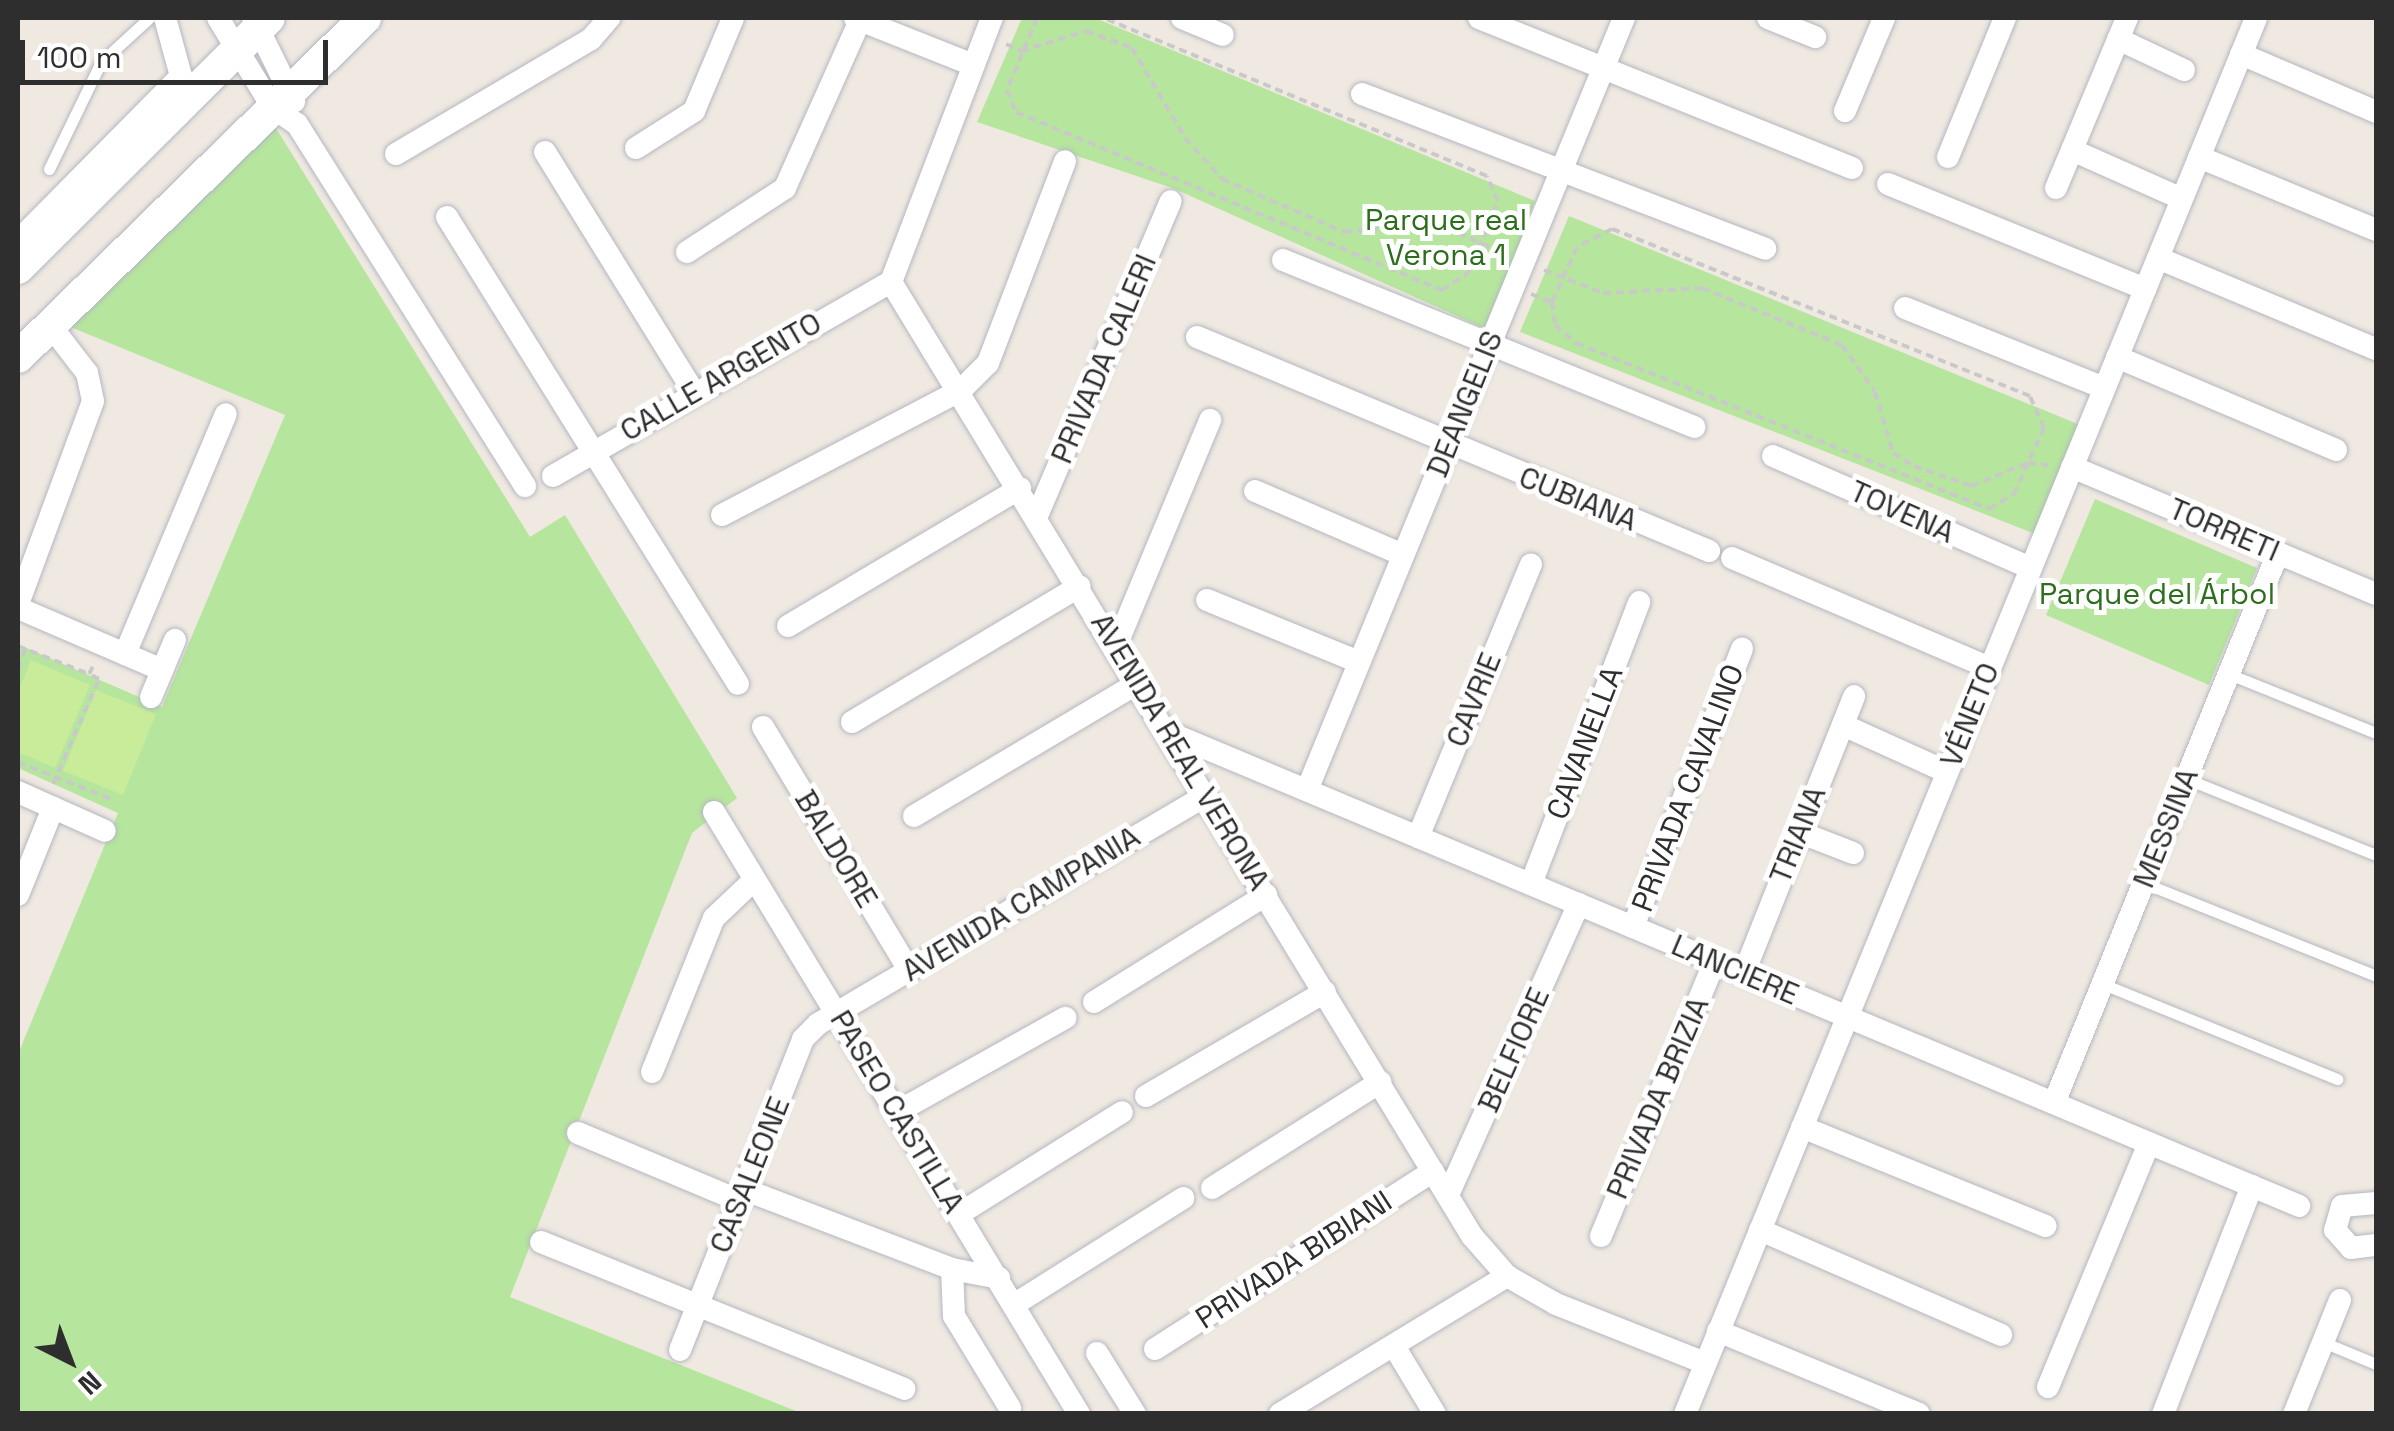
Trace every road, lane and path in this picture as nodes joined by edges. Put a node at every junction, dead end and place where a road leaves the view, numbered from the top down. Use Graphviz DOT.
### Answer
graph roads {
  1 [pos="149,18"];
  2 [pos="165,18"];
  3 [pos="365,18"];
  4 [pos="609,18"];
  5 [pos="734,18"];
  6 [pos="859,18"];
  7 [pos="1037,18"];
  8 [pos="1104,18"];
  9 [pos="1182,18"];
  10 [pos="1480,18"];
  11 [pos="1624,18"];
  12 [pos="1768,18"];
  13 [pos="1884,18"];
  14 [pos="2006,18"];
  15 [pos="2256,18"];
  16 [pos="984,20"];
  17 [pos="240,24"];
  18 [pos="2123,28"];
  19 [pos="1223,35"];
  20 [pos="1815,37"];
  21 [pos="1005,43"];
  22 [pos="1021,51"];
  23 [pos="2241,54"];
  24 [pos="972,65"];
  25 [pos="1603,68"];
  26 [pos="2184,70"];
  27 [pos="1362,94"];
  28 [pos="287,107"];
  29 [pos="1845,111"];
  30 [pos="2376,112"];
  31 [pos="636,148"];
  32 [pos="2072,150"];
  33 [pos="545,152"];
  34 [pos="396,154"];
  35 [pos="2198,157"];
  36 [pos="1948,158"];
  37 [pos="1065,161"];
  38 [pos="1852,168"];
  39 [pos="50,169"];
  40 [pos="1562,170"];
  41 [pos="1888,184"];
  42 [pos="2056,188"];
  43 [pos="2182,199"];
  44 [pos="1171,201"];
  45 [pos="446,217"];
  46 [pos="2376,230"];
  47 [pos="18,241"];
  48 [pos="1481,244"];
  49 [pos="1764,248"];
  50 [pos="687,252"];
  51 [pos="1511,256"];
  52 [pos="2158,258"];
  53 [pos="1283,260"];
  54 [pos="1537,267"];
  55 [pos="18,268"];
  56 [pos="1564,277"];
  57 [pos="891,282"];
  58 [pos="2144,289"];
  59 [pos="1527,292"];
  60 [pos="1552,302"];
  61 [pos="1905,308"];
  62 [pos="50,325"];
  63 [pos="1197,337"];
  64 [pos="1489,346"];
  65 [pos="2376,350"];
  66 [pos="18,357"];
  67 [pos="2117,357"];
  68 [pos="2104,388"];
  69 [pos="961,390"];
  70 [pos="693,391"];
  71 [pos="226,414"];
  72 [pos="1210,420"];
  73 [pos="1694,427"];
  74 [pos="1448,447"];
  75 [pos="2336,450"];
  76 [pos="590,452"];
  77 [pos="1773,456"];
  78 [pos="2028,463"];
  79 [pos="2072,467"];
  80 [pos="553,476"];
  81 [pos="525,486"];
  82 [pos="1020,488"];
  83 [pos="1255,491"];
  84 [pos="722,515"];
  85 [pos="1037,516"];
  86 [pos="2278,553"];
  87 [pos="1403,555"];
  88 [pos="1531,564"];
  89 [pos="2030,568"];
  90 [pos="1080,586"];
  91 [pos="2375,587"];
  92 [pos="1208,600"];
  93 [pos="1639,602"];
  94 [pos="18,606"];
  95 [pos="788,626"];
  96 [pos="175,640"];
  97 [pos="18,646"];
  98 [pos="1116,646"];
  99 [pos="26,649"];
  100 [pos="114,649"];
  101 [pos="1742,649"];
  102 [pos="1359,662"];
  103 [pos="18,668"];
  104 [pos="1990,668"];
  105 [pos="162,670"];
  106 [pos="89,674"];
  107 [pos="2229,674"];
  108 [pos="1138,683"];
  109 [pos="738,684"];
  110 [pos="1854,696"];
  111 [pos="151,698"];
  112 [pos="852,722"];
  113 [pos="1843,725"];
  114 [pos="763,727"];
  115 [pos="2376,733"];
  116 [pos="1172,734"];
  117 [pos="18,762"];
  118 [pos="1947,772"];
  119 [pos="56,778"];
  120 [pos="2186,779"];
  121 [pos="1306,790"];
  122 [pos="18,792"];
  123 [pos="1206,795"];
  124 [pos="113,800"];
  125 [pos="49,806"];
  126 [pos="714,812"];
  127 [pos="914,816"];
  128 [pos="105,830"];
  129 [pos="1799,832"];
  130 [pos="1418,837"];
  131 [pos="1853,853"];
  132 [pos="2376,855"];
  133 [pos="754,880"];
  134 [pos="2144,882"];
  135 [pos="1531,884"];
  136 [pos="18,894"];
  137 [pos="1266,895"];
  138 [pos="1580,904"];
  139 [pos="1634,927"];
  140 [pos="1715,962"];
  141 [pos="909,970"];
  142 [pos="1744,973"];
  143 [pos="2376,976"];
  144 [pos="2103,984"];
  145 [pos="1325,992"];
  146 [pos="1094,1002"];
  147 [pos="837,1013"];
  148 [pos="1847,1016"];
  149 [pos="1064,1018"];
  150 [pos="652,1072"];
  151 [pos="2337,1078"];
  152 [pos="1380,1082"];
  153 [pos="1146,1096"];
  154 [pos="2054,1104"];
  155 [pos="897,1112"];
  156 [pos="1122,1112"];
  157 [pos="1802,1127"];
  158 [pos="578,1133"];
  159 [pos="2149,1143"];
  160 [pos="1433,1171"];
  161 [pos="2252,1186"];
  162 [pos="1212,1188"];
  163 [pos="742,1195"];
  164 [pos="1448,1196"];
  165 [pos="1183,1198"];
  166 [pos="2376,1202"];
  167 [pos="2299,1206"];
  168 [pos="959,1214"];
  169 [pos="2046,1226"];
  170 [pos="1760,1230"];
  171 [pos="1600,1236"];
  172 [pos="542,1242"];
  173 [pos="2376,1246"];
  174 [pos="952,1269"];
  175 [pos="1507,1276"];
  176 [pos="998,1278"];
  177 [pos="2340,1300"];
  178 [pos="1015,1304"];
  179 [pos="698,1305"];
  180 [pos="1718,1330"];
  181 [pos="2002,1336"];
  182 [pos="2323,1342"];
  183 [pos="1394,1346"];
  184 [pos="1155,1349"];
  185 [pos="680,1350"];
  186 [pos="1097,1353"];
  187 [pos="1705,1363"];
  188 [pos="2376,1364"];
  189 [pos="2048,1388"];
  190 [pos="904,1389"];
  191 [pos="1010,1408"];
  192 [pos="1294,1410"];
  193 [pos="1079,1414"];
  194 [pos="1134,1414"];
  195 [pos="1434,1414"];
  196 [pos="1684,1414"];
  197 [pos="1920,1414"];
  198 [pos="2163,1414"];
  199 [pos="2294,1414"];
  1 -- 39 [label="lane"];
  2 -- 47 [label="street"];
  3 -- 28 [label="street"];
  4 -- 34 [label="street"];
  5 -- 31 [label="street"];
  6 -- 24 [label="street"];
  6 -- 50 [label="street"];
  7 -- 22 [label="path"];
  8 -- 48 [label="path"];
  9 -- 19 [label="street"];
  10 -- 25 [label="street"];
  11 -- 25 [label="street, DEANGELIS"];
  12 -- 20 [label="street"];
  13 -- 29 [label="street"];
  14 -- 36 [label="street"];
  15 -- 23 [label="street, VÉNETO"];
  16 -- 24 [label="street"];
  17 -- 28 [label="street"];
  17 -- 55 [label="street"];
  18 -- 26 [label="street"];
  18 -- 32 [label="street"];
  21 -- 22 [label="path"];
  22 -- 48 [label="path"];
  22 -- 48 [label="path"];
  23 -- 30 [label="street"];
  23 -- 35 [label="street, VÉNETO"];
  24 -- 57 [label="street"];
  25 -- 38 [label="street"];
  25 -- 40 [label="street, DEANGELIS"];
  27 -- 40 [label="street"];
  28 -- 62 [label="street"];
  28 -- 81 [label="street"];
  32 -- 42 [label="street"];
  32 -- 43 [label="street"];
  33 -- 70 [label="street"];
  35 -- 43 [label="street, VÉNETO"];
  35 -- 46 [label="street"];
  37 -- 69 [label="street"];
  40 -- 49 [label="street"];
  40 -- 64 [label="street, DEANGELIS"];
  41 -- 58 [label="street"];
  43 -- 52 [label="street, VÉNETO"];
  44 -- 85 [label="street, PRIVADA CALERI"];
  45 -- 76 [label="street"];
  48 -- 51 [label="path"];
  52 -- 58 [label="street, VÉNETO"];
  52 -- 65 [label="street"];
  53 -- 64 [label="street"];
  54 -- 56 [label="path"];
  56 -- 60 [label="path"];
  56 -- 78 [label="path"];
  56 -- 78 [label="path"];
  57 -- 69 [label="street, AVENIDA REAL VERONA"];
  57 -- 70 [label="street, CALLE ARGENTO"];
  58 -- 67 [label="street, VÉNETO"];
  59 -- 60 [label="path"];
  60 -- 78 [label="path"];
  61 -- 68 [label="street"];
  62 -- 66 [label="street"];
  62 -- 94 [label="street"];
  63 -- 74 [label="street, CUBIANA"];
  64 -- 73 [label="street"];
  64 -- 74 [label="street, DEANGELIS"];
  67 -- 68 [label="street, VÉNETO"];
  67 -- 75 [label="street"];
  68 -- 79 [label="street, VÉNETO"];
  69 -- 82 [label="street, AVENIDA REAL VERONA"];
  69 -- 84 [label="street"];
  70 -- 76 [label="street, CALLE ARGENTO"];
  71 -- 100 [label="street"];
  72 -- 98 [label="street"];
  74 -- 87 [label="street, DEANGELIS"];
  74 -- 104 [label="street, CUBIANA"];
  76 -- 80 [label="street, CALLE ARGENTO"];
  76 -- 109 [label="street"];
  77 -- 89 [label="street, TOVENA"];
  78 -- 79 [label="path"];
  79 -- 86 [label="street, TORRETI"];
  79 -- 89 [label="street, VÉNETO"];
  82 -- 85 [label="street, AVENIDA REAL VERONA"];
  82 -- 95 [label="street"];
  83 -- 87 [label="street"];
  85 -- 90 [label="street, AVENIDA REAL VERONA"];
  86 -- 91 [label="street, TORRETI"];
  86 -- 107 [label="street, MESSINA"];
  87 -- 102 [label="street, DEANGELIS"];
  88 -- 130 [label="street, CAVRIE"];
  89 -- 104 [label="street, VÉNETO"];
  90 -- 98 [label="street, AVENIDA REAL VERONA"];
  90 -- 112 [label="street"];
  92 -- 102 [label="street"];
  93 -- 135 [label="street, CAVANELLA"];
  94 -- 100 [label="street"];
  96 -- 105 [label="street"];
  97 -- 99 [label="path"];
  98 -- 108 [label="street, AVENIDA REAL VERONA"];
  99 -- 103 [label="path"];
  99 -- 106 [label="path"];
  100 -- 105 [label="street"];
  100 -- 106 [label="path"];
  101 -- 139 [label="street, PRIVADA CAVALINO"];
  102 -- 121 [label="street, DEANGELIS"];
  104 -- 118 [label="street, VÉNETO"];
  105 -- 111 [label="street"];
  106 -- 119 [label="path"];
  107 -- 115 [label="lane"];
  107 -- 120 [label="street, MESSINA"];
  108 -- 116 [label="street, AVENIDA REAL VERONA"];
  108 -- 127 [label="street"];
  110 -- 113 [label="street, TRIANA"];
  113 -- 118 [label="street"];
  113 -- 129 [label="street, TRIANA"];
  114 -- 141 [label="street, BALDORE"];
  116 -- 121 [label="street, LANCIERE"];
  116 -- 123 [label="street, AVENIDA REAL VERONA"];
  117 -- 119 [label="path"];
  118 -- 148 [label="street, VÉNETO"];
  119 -- 124 [label="path"];
  119 -- 125 [label="path"];
  120 -- 132 [label="lane"];
  120 -- 134 [label="street, MESSINA"];
  121 -- 130 [label="street, LANCIERE"];
  122 -- 125 [label="street"];
  123 -- 137 [label="street, AVENIDA REAL VERONA"];
  123 -- 141 [label="street, AVENIDA CAMPANIA"];
  125 -- 128 [label="street"];
  125 -- 136 [label="street"];
  126 -- 133 [label="street, PASEO CASTILLA"];
  129 -- 131 [label="street"];
  129 -- 142 [label="street, TRIANA"];
  130 -- 135 [label="street, LANCIERE"];
  133 -- 147 [label="street, PASEO CASTILLA"];
  133 -- 150 [label="street"];
  134 -- 143 [label="lane"];
  134 -- 144 [label="street, MESSINA"];
  135 -- 138 [label="street, LANCIERE"];
  137 -- 145 [label="street, AVENIDA REAL VERONA"];
  137 -- 146 [label="street"];
  138 -- 139 [label="street, LANCIERE"];
  138 -- 164 [label="street, BELFIORE"];
  139 -- 140 [label="street, LANCIERE"];
  140 -- 142 [label="street, LANCIERE"];
  140 -- 171 [label="street, PRIVADA BRIZIA"];
  141 -- 147 [label="street, AVENIDA CAMPANIA"];
  142 -- 148 [label="street, LANCIERE"];
  144 -- 151 [label="lane"];
  144 -- 154 [label="street, MESSINA"];
  145 -- 152 [label="street, AVENIDA REAL VERONA"];
  145 -- 153 [label="street"];
  147 -- 155 [label="street, PASEO CASTILLA"];
  147 -- 163 [label="street, CASALEONE"];
  148 -- 154 [label="street, LANCIERE"];
  148 -- 157 [label="street, VÉNETO"];
  149 -- 155 [label="street"];
  152 -- 160 [label="street, AVENIDA REAL VERONA"];
  152 -- 162 [label="street"];
  154 -- 159 [label="street, LANCIERE"];
  155 -- 168 [label="street, PASEO CASTILLA"];
  156 -- 168 [label="street"];
  157 -- 169 [label="street"];
  157 -- 170 [label="street, VÉNETO"];
  158 -- 163 [label="street"];
  159 -- 161 [label="street, LANCIERE"];
  159 -- 189 [label="street"];
  160 -- 164 [label="street, AVENIDA REAL VERONA"];
  160 -- 184 [label="street, PRIVADA BIBIANI"];
  161 -- 167 [label="street, LANCIERE"];
  161 -- 198 [label="street"];
  163 -- 174 [label="street"];
  163 -- 179 [label="street, CASALEONE"];
  164 -- 175 [label="street, AVENIDA REAL VERONA"];
  165 -- 178 [label="street"];
  166 -- 173 [label="street"];
  168 -- 176 [label="street, PASEO CASTILLA"];
  170 -- 180 [label="street, VÉNETO"];
  170 -- 181 [label="street"];
  172 -- 179 [label="street"];
  174 -- 176 [label="street"];
  174 -- 191 [label="street"];
  175 -- 183 [label="street"];
  175 -- 187 [label="street, AVENIDA REAL VERONA"];
  176 -- 178 [label="street, PASEO CASTILLA"];
  177 -- 182 [label="street"];
  178 -- 193 [label="street, PASEO CASTILLA"];
  179 -- 185 [label="street, CASALEONE"];
  179 -- 190 [label="street"];
  180 -- 187 [label="street, VÉNETO"];
  180 -- 197 [label="street"];
  182 -- 188 [label="lane"];
  182 -- 199 [label="street"];
  183 -- 192 [label="street"];
  183 -- 195 [label="street"];
  186 -- 194 [label="street"];
  187 -- 196 [label="street, VÉNETO"];
}
